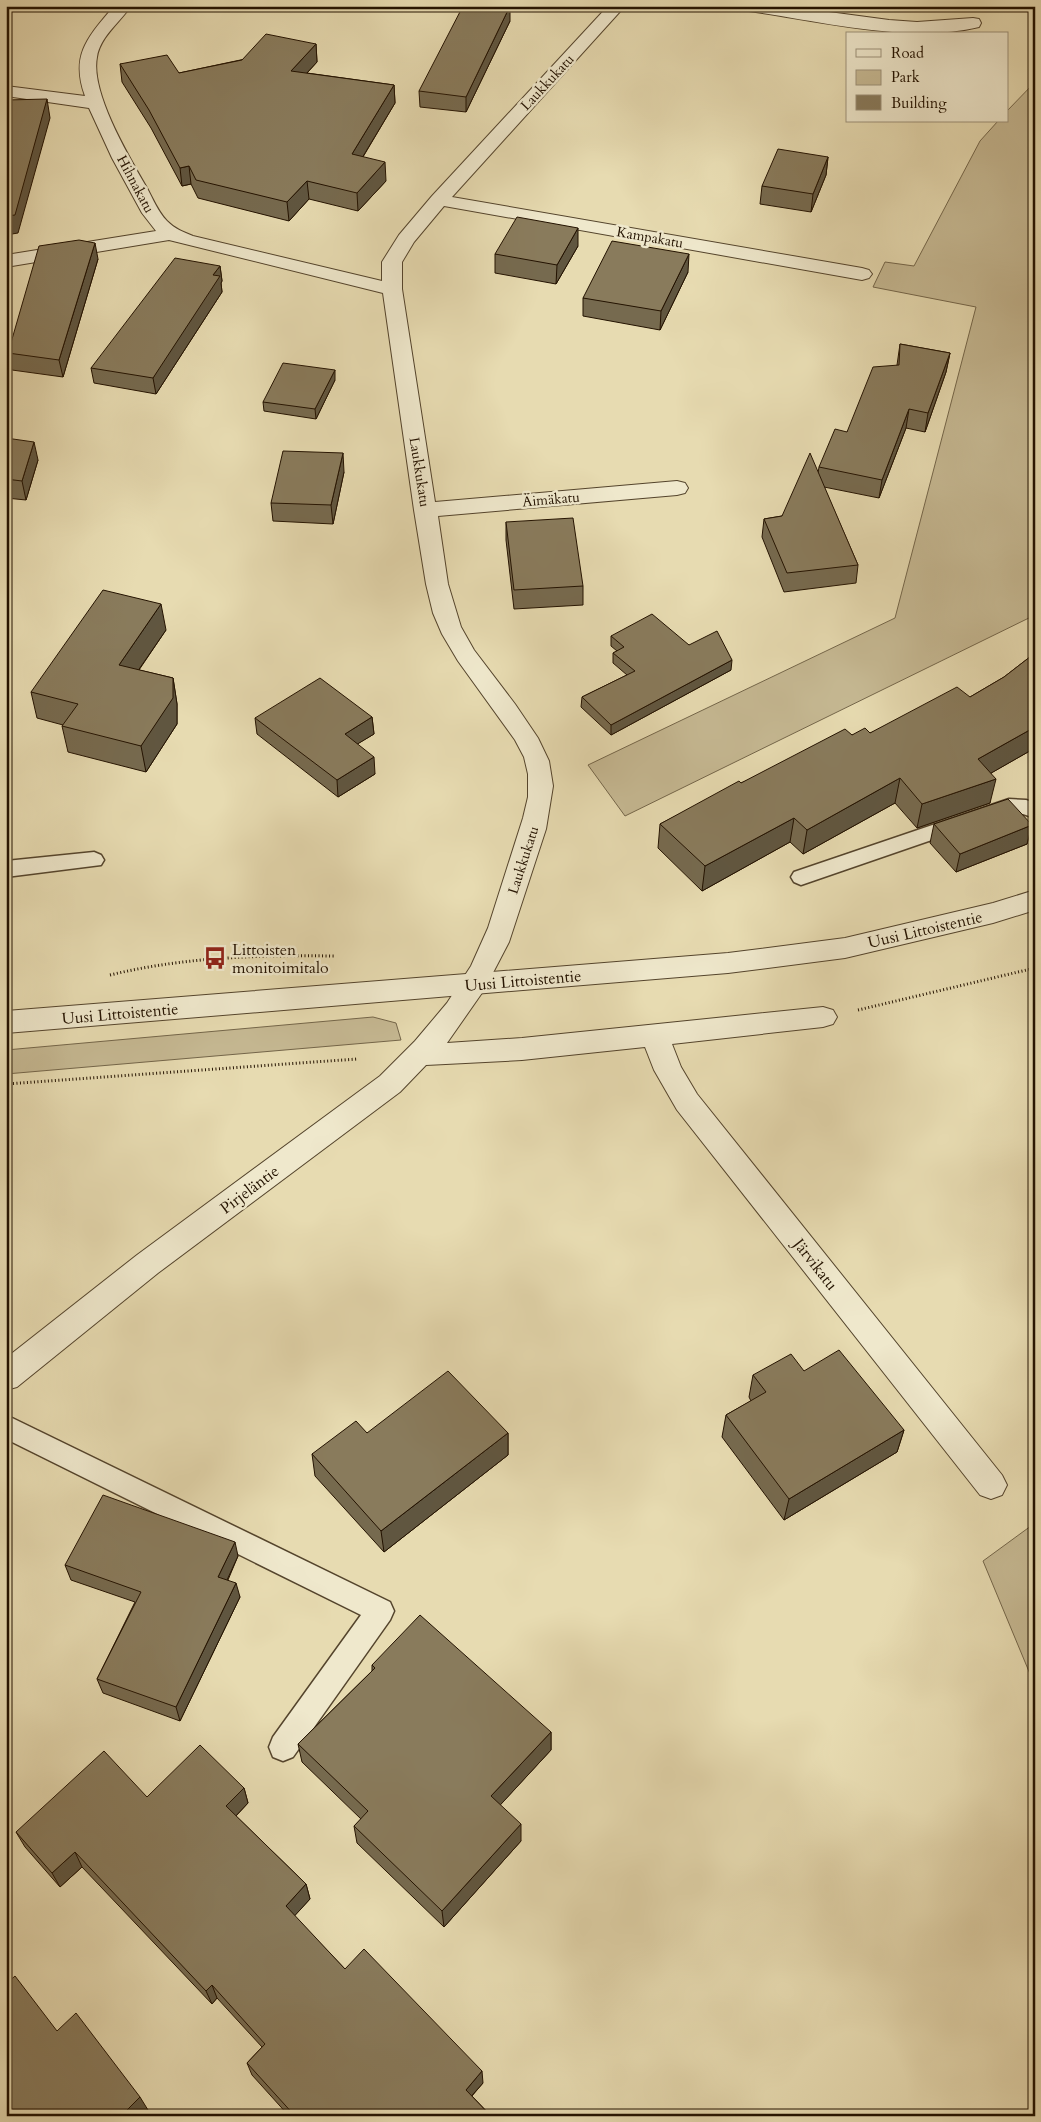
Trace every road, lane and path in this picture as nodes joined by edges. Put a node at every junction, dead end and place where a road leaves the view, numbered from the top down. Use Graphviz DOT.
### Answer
graph roads {
  1 [pos="123,6"];
  2 [pos="617,6"];
  3 [pos="749,6"];
  4 [pos="973,23"];
  5 [pos="6,91"];
  6 [pos="94,103"];
  7 [pos="439,200"];
  8 [pos="171,234"];
  9 [pos="6,261"];
  10 [pos="862,274"];
  11 [pos="392,289"];
  12 [pos="677,488"];
  13 [pos="426,510"];
  14 [pos="1035,811"];
  15 [pos="94,860"];
  16 [pos="6,869"];
  17 [pos="801,877"];
  18 [pos="1035,900"];
  19 [pos="1035,968"];
  20 [pos="475,984"];
  21 [pos="822,1017"];
  22 [pos="6,1022"];
  23 [pos="655,1036"];
  24 [pos="420,1055"];
  25 [pos="6,1084"];
  26 [pos="6,1377"];
  27 [pos="6,1426"];
  28 [pos="991,1485"];
  29 [pos="283,1747"];
  1 -- 6 [label="street, Hihnakatu"];
  2 -- 7 [label="street, Laukkukatu"];
  3 -- 4 [label="street"];
  5 -- 6 [label="street"];
  6 -- 8 [label="street, Hihnakatu"];
  7 -- 10 [label="street, Kampakatu"];
  7 -- 11 [label="street, Laukkukatu"];
  8 -- 9 [label="street"];
  8 -- 11 [label="street, Hihnakatu"];
  11 -- 13 [label="street, Laukkukatu"];
  12 -- 13 [label="street, Äimäkatu"];
  13 -- 20 [label="street, Laukkukatu"];
  14 -- 17 [label="lane"];
  15 -- 16 [label="lane"];
  18 -- 20 [label="street, Uusi Littoistentie"];
  19 -- 21 [label="path"];
  20 -- 22 [label="street, Uusi Littoistentie"];
  20 -- 24 [label="street, Pirjeläntie"];
  21 -- 23 [label="street"];
  23 -- 24 [label="street"];
  23 -- 28 [label="street, Järvikatu"];
  24 -- 25 [label="path"];
  24 -- 26 [label="street, Pirjeläntie"];
  27 -- 29 [label="lane"];
}
